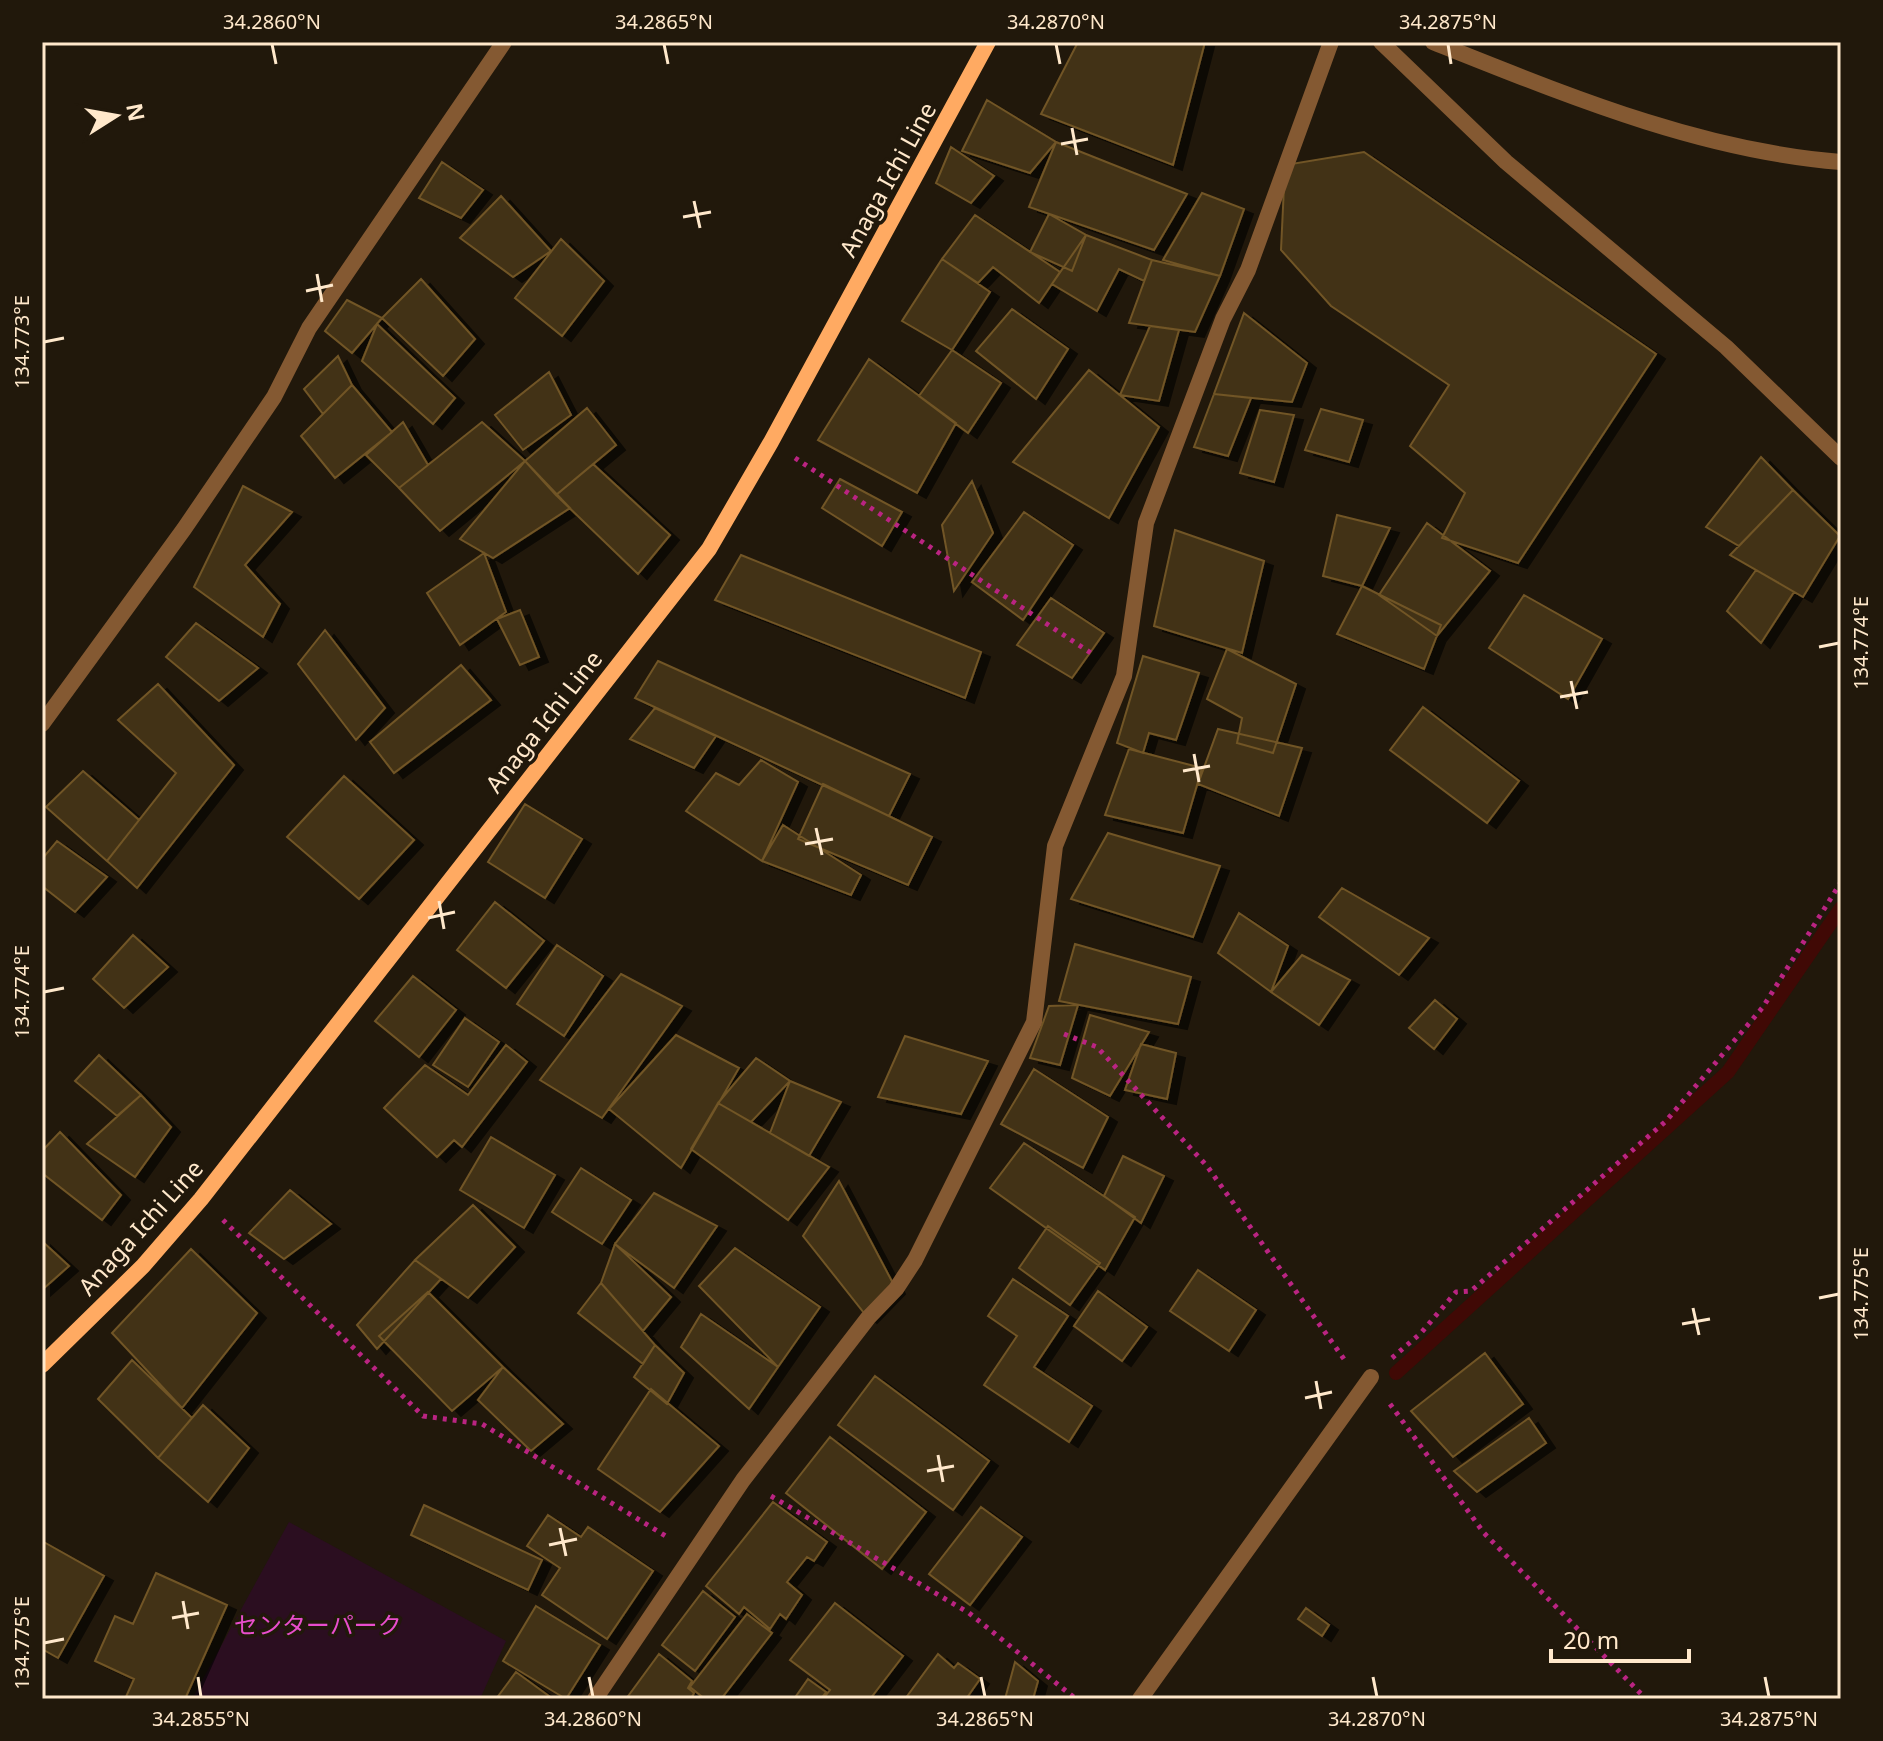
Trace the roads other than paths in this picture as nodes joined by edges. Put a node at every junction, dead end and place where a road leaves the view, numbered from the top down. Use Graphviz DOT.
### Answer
graph roads {
  1 [pos="504,42"];
  2 [pos="988,42"];
  3 [pos="1331,42"];
  4 [pos="1381,42"];
  5 [pos="1433,42"];
  6 [pos="1841,162"];
  7 [pos="1841,458"];
  8 [pos="42,724"];
  9 [pos="42,1365"];
  10 [pos="1371,1377"];
  11 [pos="595,1699"];
  12 [pos="1140,1699"];
  1 -- 8 [label="street"];
  2 -- 9 [label="main road, Anaga Ichi Line"];
  3 -- 11 [label="street"];
  4 -- 7 [label="street"];
  5 -- 6 [label="street"];
  10 -- 12 [label="street"];
}
